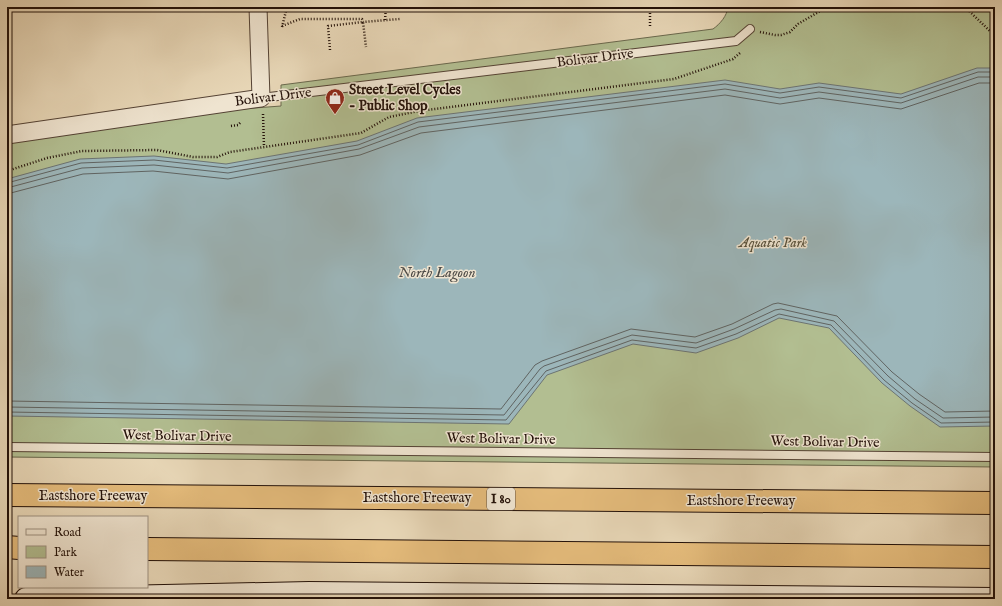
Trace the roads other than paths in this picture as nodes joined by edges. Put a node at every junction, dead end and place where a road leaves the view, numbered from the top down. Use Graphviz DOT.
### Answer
graph roads {
  1 [pos="258,7"];
  2 [pos="750,29"];
  3 [pos="261,98"];
  4 [pos="7,135"];
  5 [pos="7,447"];
  6 [pos="995,457"];
  7 [pos="7,495"];
  8 [pos="995,503"];
  9 [pos="7,547"];
  10 [pos="18,548"];
  11 [pos="148,549"];
  12 [pos="995,557"];
  13 [pos="26,599"];
  14 [pos="995,599"];
  1 -- 3 [label="street"];
  2 -- 3 [label="lane, Bolivar Drive"];
  3 -- 4 [label="street, Bolivar Drive"];
  5 -- 6 [label="lane, West Bolivar Drive"];
  7 -- 8 [label="highway, Eastshore Freeway / I 80"];
  9 -- 10 [label="highway"];
  11 -- 12 [label="highway"];
  13 -- 14 [label="street"];
}
